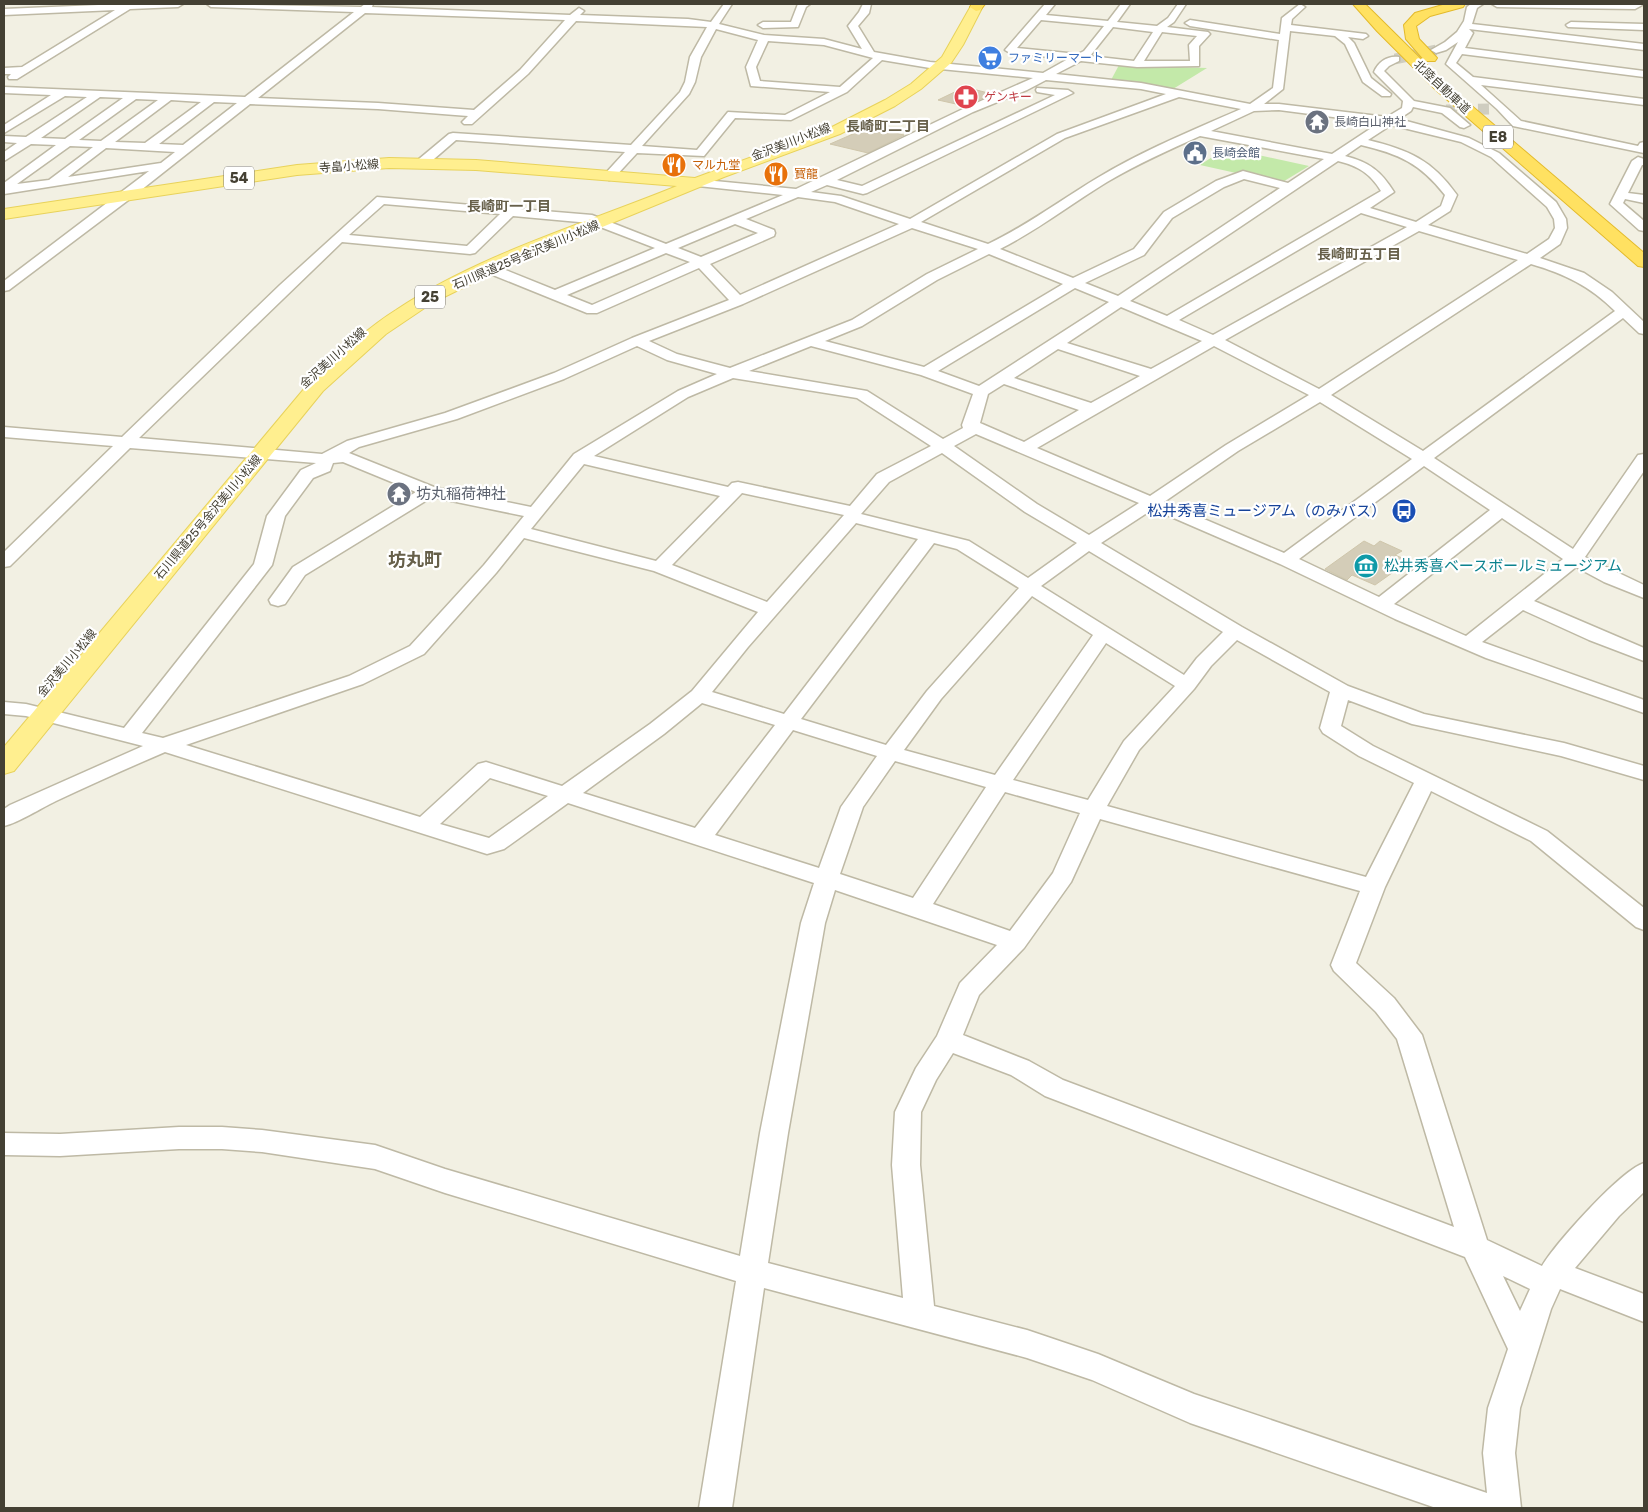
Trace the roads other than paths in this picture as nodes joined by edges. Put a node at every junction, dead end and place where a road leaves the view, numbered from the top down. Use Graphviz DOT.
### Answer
graph roads {
  1 [pos="178,4"];
  2 [pos="211,4"];
  3 [pos="235,4"];
  4 [pos="586,4"];
  5 [pos="728,4"];
  6 [pos="805,4"];
  7 [pos="867,4"];
  8 [pos="1050,4"];
  9 [pos="1126,4"];
  10 [pos="1182,4"];
  11 [pos="1371,4"];
  12 [pos="1459,4"];
  13 [pos="1478,4"];
  14 [pos="1497,4"];
  15 [pos="1576,4"];
  16 [pos="1639,4"];
  17 [pos="131,5"];
  18 [pos="975,5"];
  19 [pos="1625,6"];
  20 [pos="45,7"];
  21 [pos="367,7"];
  22 [pos="1300,7"];
  23 [pos="1356,10"];
  24 [pos="4,12"];
  25 [pos="1644,12"];
  26 [pos="1039,17"];
  27 [pos="573,18"];
  28 [pos="1171,20"];
  29 [pos="1112,24"];
  30 [pos="714,25"];
  31 [pos="1564,25"];
  32 [pos="1644,27"];
  33 [pos="1464,28"];
  34 [pos="1159,29"];
  35 [pos="1285,32"];
  36 [pos="1338,33"];
  37 [pos="1363,36"];
  38 [pos="764,38"];
  39 [pos="1644,47"];
  40 [pos="1436,50"];
  41 [pos="1458,50"];
  42 [pos="874,55"];
  43 [pos="1389,57"];
  44 [pos="1079,58"];
  45 [pos="1137,64"];
  46 [pos="936,66"];
  47 [pos="24,70"];
  48 [pos="4,72"];
  49 [pos="1644,74"];
  50 [pos="1043,77"];
  51 [pos="1470,80"];
  52 [pos="4,82"];
  53 [pos="804,87"];
  54 [pos="1023,88"];
  55 [pos="4,90"];
  56 [pos="843,90"];
  57 [pos="27,91"];
  58 [pos="62,93"];
  59 [pos="1180,93"];
  60 [pos="98,94"];
  61 [pos="134,96"];
  62 [pos="170,97"];
  63 [pos="794,97"];
  64 [pos="1391,98"];
  65 [pos="211,99"];
  66 [pos="248,100"];
  67 [pos="12,101"];
  68 [pos="1644,102"];
  69 [pos="1408,103"];
  70 [pos="782,104"];
  71 [pos="1422,105"];
  72 [pos="1252,108"];
  73 [pos="969,110"];
  74 [pos="1497,113"];
  75 [pos="478,114"];
  76 [pos="773,116"];
  77 [pos="1009,120"];
  78 [pos="1389,122"];
  79 [pos="1409,125"];
  80 [pos="1464,125"];
  81 [pos="1028,126"];
  82 [pos="4,130"];
  83 [pos="1198,132"];
  84 [pos="453,136"];
  85 [pos="4,139"];
  86 [pos="29,141"];
  87 [pos="1358,141"];
  88 [pos="67,143"];
  89 [pos="104,144"];
  90 [pos="1644,145"];
  91 [pos="148,147"];
  92 [pos="184,149"];
  93 [pos="632,149"];
  94 [pos="4,158"];
  95 [pos="1336,158"];
  96 [pos="423,162"];
  97 [pos="1644,162"];
  98 [pos="162,166"];
  99 [pos="609,176"];
  100 [pos="4,177"];
  101 [pos="18,178"];
  102 [pos="826,181"];
  103 [pos="690,182"];
  104 [pos="52,183"];
  105 [pos="1290,187"];
  106 [pos="4,189"];
  107 [pos="798,193"];
  108 [pos="127,195"];
  109 [pos="1620,195"];
  110 [pos="1644,199"];
  111 [pos="1360,209"];
  112 [pos="510,212"];
  113 [pos="4,214"];
  114 [pos="597,220"];
  115 [pos="735,220"];
  116 [pos="911,223"];
  117 [pos="1418,226"];
  118 [pos="1644,227"];
  119 [pos="338,238"];
  120 [pos="666,248"];
  121 [pos="987,248"];
  122 [pos="1644,248"];
  123 [pos="1528,258"];
  124 [pos="701,262"];
  125 [pos="1644,262"];
  126 [pos="488,268"];
  127 [pos="1076,282"];
  128 [pos="4,287"];
  129 [pos="555,295"];
  130 [pos="738,301"];
  131 [pos="1120,301"];
  132 [pos="1624,311"];
  133 [pos="1168,320"];
  134 [pos="1644,330"];
  135 [pos="637,341"];
  136 [pos="1215,341"];
  137 [pos="811,342"];
  138 [pos="1056,344"];
  139 [pos="926,372"];
  140 [pos="731,373"];
  141 [pos="1150,374"];
  142 [pos="1003,379"];
  143 [pos="981,392"];
  144 [pos="1320,395"];
  145 [pos="1092,409"];
  146 [pos="970,425"];
  147 [pos="4,432"];
  148 [pos="124,443"];
  149 [pos="941,446"];
  150 [pos="1025,448"];
  151 [pos="254,452"];
  152 [pos="580,458"];
  153 [pos="325,459"];
  154 [pos="1424,459"];
  155 [pos="1644,459"];
  156 [pos="429,491"];
  157 [pos="731,493"];
  158 [pos="1151,503"];
  159 [pos="1500,511"];
  160 [pos="536,513"];
  161 [pos="521,532"];
  162 [pos="929,537"];
  163 [pos="1090,542"];
  164 [pos="1575,559"];
  165 [pos="1286,560"];
  166 [pos="4,562"];
  167 [pos="660,567"];
  168 [pos="1030,586"];
  169 [pos="1644,592"];
  170 [pos="278,600"];
  171 [pos="1521,602"];
  172 [pos="1382,605"];
  173 [pos="770,610"];
  174 [pos="1235,631"];
  175 [pos="1103,634"];
  176 [pos="1469,643"];
  177 [pos="1644,655"];
  178 [pos="1187,685"];
  179 [pos="1342,690"];
  180 [pos="698,695"];
  181 [pos="1644,707"];
  182 [pos="22,714"];
  183 [pos="789,722"];
  184 [pos="129,736"];
  185 [pos="164,745"];
  186 [pos="890,754"];
  187 [pos="4,765"];
  188 [pos="1644,773"];
  189 [pos="1426,780"];
  190 [pos="1000,783"];
  191 [pos="566,795"];
  192 [pos="1093,810"];
  193 [pos="4,819"];
  194 [pos="425,824"];
  195 [pos="701,838"];
  196 [pos="826,878"];
  197 [pos="1373,887"];
  198 [pos="918,908"];
  199 [pos="1644,920"];
  200 [pos="1015,942"];
  201 [pos="948,1040"];
  202 [pos="4,1144"];
  203 [pos="1644,1175"];
  204 [pos="1475,1248"];
  205 [pos="752,1274"];
  206 [pos="1550,1278"];
  207 [pos="1644,1308"];
  208 [pos="920,1316"];
  209 [pos="1522,1346"];
  210 [pos="715,1508"];
  211 [pos="1483,1508"];
  212 [pos="1505,1508"];
  1 -- 17 [label="street"];
  2 -- 3 [label="street"];
  3 -- 21 [label="street"];
  4 -- 27 [label="street"];
  5 -- 30 [label="street"];
  6 -- 30 [label="street"];
  7 -- 42 [label="street"];
  8 -- 26 [label="street"];
  9 -- 29 [label="street"];
  10 -- 28 [label="street"];
  11 -- 74 [label="highway, 北陸自動車道 / E8"];
  12 -- 74 [label="highway"];
  13 -- 33 [label="street"];
  14 -- 15 [label="street"];
  15 -- 19 [label="street"];
  16 -- 19 [label="street"];
  17 -- 20 [label="street"];
  17 -- 47 [label="street"];
  18 -- 46 [label="main road, 石川県道25号金沢美川小松線 / 25"];
  19 -- 25 [label="street"];
  20 -- 24 [label="street"];
  21 -- 27 [label="street"];
  21 -- 66 [label="street"];
  22 -- 35 [label="street"];
  23 -- 125 [label="highway, 北陸自動車道 / E8"];
  26 -- 29 [label="street"];
  26 -- 44 [label="street"];
  27 -- 30 [label="street"];
  27 -- 75 [label="street"];
  28 -- 34 [label="street"];
  28 -- 35 [label="street"];
  29 -- 34 [label="street"];
  29 -- 44 [label="street"];
  30 -- 38 [label="street"];
  30 -- 93 [label="street"];
  31 -- 32 [label="street"];
  33 -- 39 [label="street"];
  33 -- 40 [label="street"];
  33 -- 41 [label="street"];
  34 -- 45 [label="street"];
  34 -- 45 [label="street"];
  35 -- 36 [label="street"];
  35 -- 72 [label="street"];
  36 -- 37 [label="street"];
  36 -- 64 [label="street"];
  38 -- 42 [label="street"];
  38 -- 53 [label="street"];
  41 -- 49 [label="street"];
  41 -- 51 [label="street"];
  42 -- 46 [label="street"];
  42 -- 56 [label="street"];
  43 -- 69 [label="street"];
  44 -- 45 [label="street"];
  44 -- 50 [label="street"];
  46 -- 50 [label="street"];
  46 -- 103 [label="main road, 石川県道25号金沢美川小松線 / 25"];
  47 -- 48 [label="street"];
  47 -- 52 [label="street"];
  50 -- 54 [label="street"];
  50 -- 59 [label="street"];
  51 -- 68 [label="street"];
  51 -- 74 [label="street"];
  53 -- 56 [label="street"];
  53 -- 63 [label="street"];
  54 -- 73 [label="street"];
  54 -- 77 [label="street"];
  55 -- 57 [label="street"];
  56 -- 76 [label="street"];
  57 -- 58 [label="street"];
  57 -- 67 [label="street"];
  58 -- 60 [label="street"];
  58 -- 82 [label="street"];
  59 -- 72 [label="street"];
  59 -- 116 [label="street"];
  60 -- 61 [label="street"];
  60 -- 86 [label="street"];
  61 -- 62 [label="street"];
  61 -- 88 [label="street"];
  62 -- 65 [label="street"];
  62 -- 89 [label="street"];
  65 -- 66 [label="street"];
  65 -- 91 [label="street"];
  66 -- 75 [label="street"];
  66 -- 92 [label="street"];
  69 -- 71 [label="street"];
  69 -- 78 [label="street"];
  70 -- 76 [label="street"];
  71 -- 79 [label="street"];
  71 -- 80 [label="street"];
  72 -- 78 [label="street"];
  72 -- 83 [label="street"];
  73 -- 77 [label="street"];
  73 -- 102 [label="street"];
  74 -- 90 [label="street"];
  74 -- 122 [label="highway, 北陸自動車道 / E8"];
  75 -- 84 [label="street"];
  76 -- 93 [label="street"];
  77 -- 81 [label="street"];
  77 -- 102 [label="street"];
  78 -- 79 [label="street"];
  78 -- 87 [label="street"];
  79 -- 123 [label="street"];
  83 -- 95 [label="street"];
  83 -- 121 [label="street"];
  84 -- 93 [label="street"];
  84 -- 96 [label="street"];
  85 -- 86 [label="street"];
  86 -- 88 [label="street"];
  86 -- 94 [label="street"];
  87 -- 95 [label="street"];
  87 -- 117 [label="street"];
  88 -- 89 [label="street"];
  88 -- 101 [label="street"];
  89 -- 91 [label="street"];
  89 -- 104 [label="street"];
  91 -- 92 [label="street"];
  92 -- 98 [label="street"];
  93 -- 99 [label="street"];
  95 -- 105 [label="street"];
  95 -- 111 [label="street"];
  96 -- 99 [label="main road, 寺畠小松線 / 54"];
  96 -- 108 [label="main road, 寺畠小松線 / 54"];
  97 -- 109 [label="street"];
  98 -- 104 [label="street"];
  98 -- 108 [label="street"];
  99 -- 103 [label="main road, 寺畠小松線 / 54"];
  100 -- 101 [label="street"];
  101 -- 106 [label="street"];
  102 -- 107 [label="street"];
  103 -- 107 [label="street"];
  103 -- 114 [label="main road, 石川県道25号金沢美川小松線 / 25"];
  104 -- 106 [label="street"];
  105 -- 127 [label="street"];
  105 -- 131 [label="street"];
  107 -- 115 [label="street"];
  107 -- 116 [label="street"];
  108 -- 113 [label="main road, 寺畠小松線 / 54"];
  108 -- 128 [label="street"];
  109 -- 110 [label="street"];
  109 -- 118 [label="street"];
  111 -- 117 [label="street"];
  111 -- 133 [label="street"];
  112 -- 114 [label="street"];
  112 -- 119 [label="street"];
  112 -- 119 [label="street"];
  114 -- 120 [label="street"];
  114 -- 126 [label="main road, 石川県道25号金沢美川小松線 / 25"];
  114 -- 151 [label="main road, 金沢美川小松線 / 25"];
  115 -- 120 [label="street"];
  115 -- 124 [label="street"];
  116 -- 121 [label="street"];
  116 -- 130 [label="street"];
  117 -- 123 [label="street"];
  117 -- 136 [label="street"];
  119 -- 148 [label="street"];
  120 -- 124 [label="street"];
  120 -- 129 [label="street"];
  121 -- 127 [label="street"];
  121 -- 137 [label="street"];
  123 -- 132 [label="street"];
  123 -- 144 [label="street"];
  124 -- 129 [label="street"];
  124 -- 130 [label="street"];
  126 -- 129 [label="street"];
  126 -- 151 [label="main road, 石川県道25号金沢美川小松線 / 25"];
  127 -- 131 [label="street"];
  127 -- 139 [label="street"];
  130 -- 135 [label="street"];
  131 -- 133 [label="street"];
  131 -- 138 [label="street"];
  132 -- 134 [label="street"];
  132 -- 154 [label="street"];
  133 -- 136 [label="street"];
  135 -- 140 [label="street"];
  135 -- 153 [label="street"];
  136 -- 141 [label="street"];
  136 -- 144 [label="street"];
  137 -- 139 [label="street"];
  137 -- 140 [label="street"];
  138 -- 141 [label="street"];
  138 -- 142 [label="street"];
  139 -- 143 [label="street"];
  140 -- 149 [label="street"];
  140 -- 152 [label="street"];
  141 -- 145 [label="street"];
  142 -- 143 [label="street"];
  142 -- 145 [label="street"];
  143 -- 146 [label="street"];
  144 -- 154 [label="street"];
  144 -- 158 [label="street"];
  145 -- 150 [label="street"];
  146 -- 149 [label="street"];
  146 -- 150 [label="street"];
  147 -- 148 [label="street"];
  148 -- 151 [label="street"];
  148 -- 166 [label="street"];
  149 -- 157 [label="street"];
  149 -- 163 [label="street"];
  150 -- 158 [label="street"];
  151 -- 153 [label="street"];
  151 -- 182 [label="main road, 石川県道25号金沢美川小松線 / 25"];
  152 -- 157 [label="street"];
  152 -- 160 [label="street"];
  153 -- 156 [label="street"];
  153 -- 184 [label="street"];
  154 -- 159 [label="street"];
  154 -- 165 [label="street"];
  155 -- 164 [label="street"];
  156 -- 160 [label="street"];
  156 -- 170 [label="street"];
  157 -- 167 [label="street"];
  158 -- 163 [label="street"];
  158 -- 165 [label="street"];
  159 -- 164 [label="street"];
  159 -- 172 [label="street"];
  160 -- 161 [label="street"];
  161 -- 167 [label="street"];
  161 -- 185 [label="street"];
  162 -- 168 [label="street"];
  162 -- 173 [label="street"];
  162 -- 183 [label="street"];
  163 -- 168 [label="street"];
  163 -- 174 [label="street"];
  164 -- 169 [label="street"];
  164 -- 171 [label="street"];
  165 -- 172 [label="street"];
  167 -- 173 [label="street"];
  168 -- 175 [label="street"];
  168 -- 186 [label="street"];
  171 -- 176 [label="street"];
  171 -- 177 [label="street"];
  172 -- 176 [label="street"];
  173 -- 180 [label="street"];
  174 -- 178 [label="street"];
  174 -- 179 [label="street"];
  175 -- 178 [label="street"];
  175 -- 190 [label="street"];
  176 -- 181 [label="street"];
  178 -- 192 [label="street"];
  179 -- 188 [label="street"];
  179 -- 189 [label="street"];
  180 -- 183 [label="street"];
  180 -- 191 [label="street"];
  182 -- 184 [label="street"];
  182 -- 187 [label="main road, 石川県道25号金沢美川小松線 / 25"];
  183 -- 186 [label="street"];
  183 -- 195 [label="street"];
  184 -- 185 [label="street"];
  185 -- 193 [label="street"];
  185 -- 194 [label="street"];
  186 -- 190 [label="street"];
  186 -- 196 [label="street"];
  189 -- 197 [label="street"];
  189 -- 199 [label="street"];
  190 -- 192 [label="street"];
  190 -- 198 [label="street"];
  191 -- 194 [label="street"];
  191 -- 194 [label="street"];
  191 -- 195 [label="street"];
  192 -- 197 [label="street"];
  192 -- 200 [label="street"];
  195 -- 196 [label="street"];
  196 -- 198 [label="street"];
  196 -- 205 [label="street"];
  197 -- 204 [label="street"];
  198 -- 200 [label="street"];
  200 -- 201 [label="street"];
  201 -- 204 [label="street"];
  201 -- 208 [label="street"];
  202 -- 205 [label="street"];
  203 -- 206 [label="street"];
  204 -- 206 [label="street"];
  204 -- 209 [label="street"];
  205 -- 208 [label="street"];
  205 -- 210 [label="street"];
  206 -- 207 [label="street"];
  206 -- 209 [label="street"];
  208 -- 211 [label="street"];
  209 -- 212 [label="street"];
}
